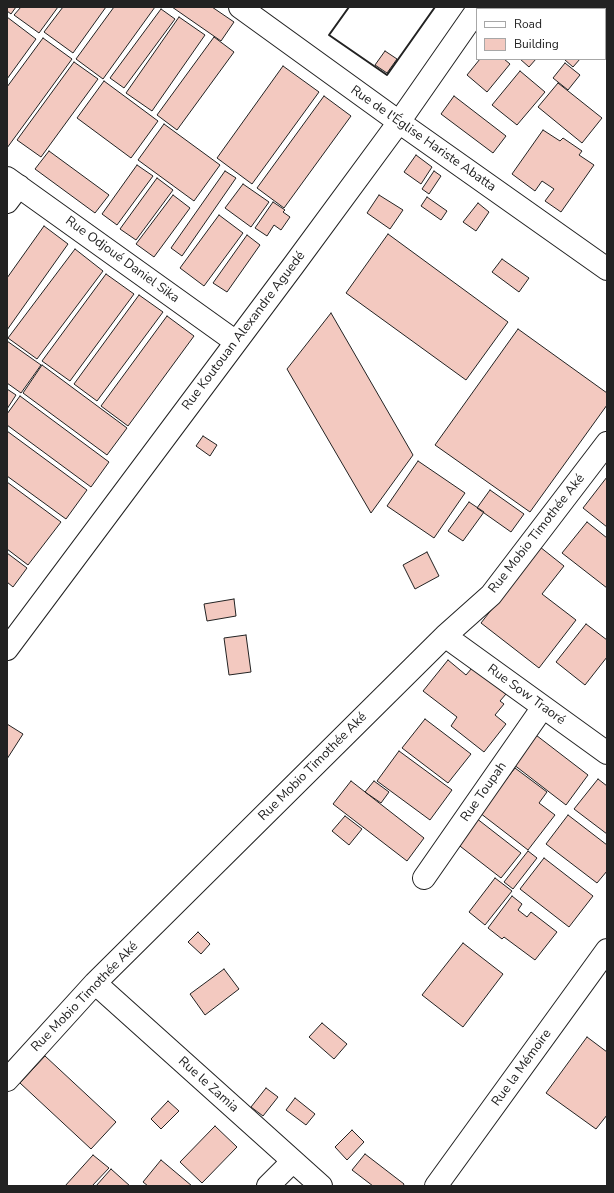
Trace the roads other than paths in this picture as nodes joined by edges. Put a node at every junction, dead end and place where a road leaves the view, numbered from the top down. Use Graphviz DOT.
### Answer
graph roads {
  1 [pos="240,7"];
  2 [pos="476,12"];
  3 [pos="399,122"];
  4 [pos="11,189"];
  5 [pos="607,269"];
  6 [pos="236,342"];
  7 [pos="607,443"];
  8 [pos="446,636"];
  9 [pos="7,649"];
  10 [pos="543,707"];
  11 [pos="607,753"];
  12 [pos="424,878"];
  13 [pos="607,950"];
  14 [pos="96,983"];
  15 [pos="7,1080"];
  16 [pos="293,1161"];
  17 [pos="268,1186"];
  18 [pos="321,1186"];
  19 [pos="436,1186"];
  1 -- 3 [label="street, Rue de l'Église Hariste Abatta"];
  2 -- 3 [label="street, Rue Koutouan Alexandre Aguedé"];
  3 -- 5 [label="street, Rue de l'Église Hariste Abatta"];
  3 -- 6 [label="street, Rue Koutouan Alexandre Aguedé"];
  4 -- 6 [label="street, Rue Odjoué Daniel Sika"];
  6 -- 9 [label="street, Rue Koutouan Alexandre Aguedé"];
  7 -- 8 [label="street, Rue Mobio Timothée Aké"];
  8 -- 10 [label="street, Rue Sow Traoré"];
  8 -- 14 [label="street, Rue Mobio Timothée Aké"];
  10 -- 11 [label="street, Rue Sow Traoré"];
  10 -- 12 [label="street, Rue Toupah"];
  13 -- 19 [label="street, Rue la Mémoire"];
  14 -- 15 [label="street, Rue Mobio Timothée Aké"];
  14 -- 16 [label="street, Rue le Zamia"];
  16 -- 17 [label="street"];
  16 -- 18 [label="street, Rue le Zamia"];
}
